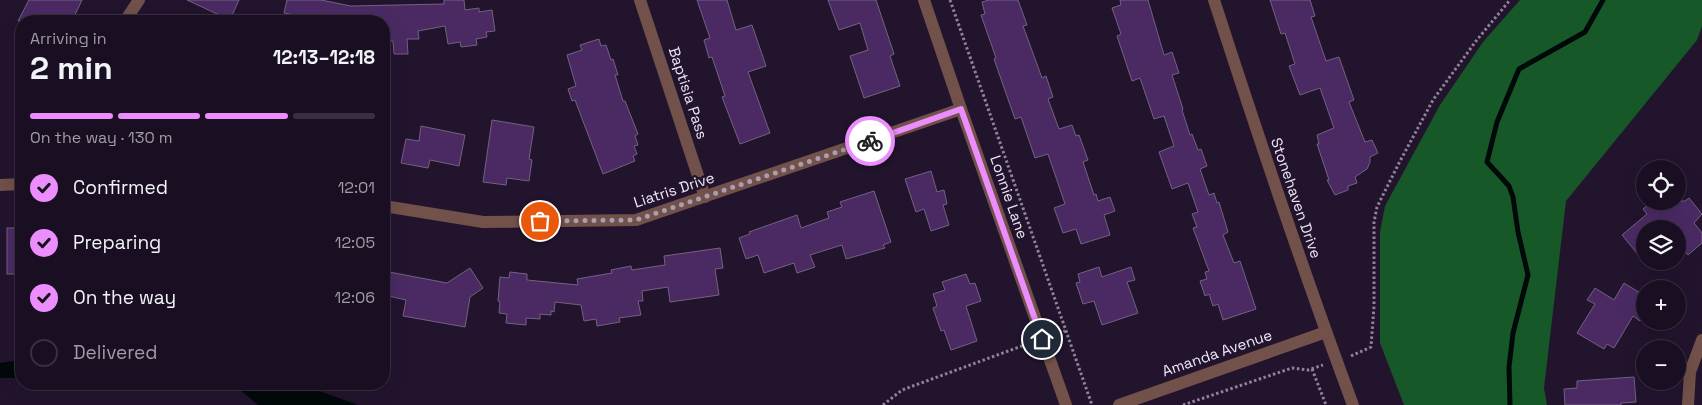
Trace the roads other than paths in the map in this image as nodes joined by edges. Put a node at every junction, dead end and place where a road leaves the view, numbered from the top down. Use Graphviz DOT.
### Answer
graph roads {
  1 [pos="139,0"];
  2 [pos="640,0"];
  3 [pos="924,0"];
  4 [pos="1214,0"];
  5 [pos="130,15"];
  6 [pos="961,109"];
  7 [pos="0,184"];
  8 [pos="15,184"];
  9 [pos="705,197"];
  10 [pos="390,207"];
  11 [pos="1326,332"];
  12 [pos="1702,340"];
  13 [pos="1066,405"];
  14 [pos="1119,405"];
  15 [pos="1354,405"];
  16 [pos="1688,405"];
  1 -- 5 [label="street"];
  2 -- 9 [label="street, Baptisia Pass"];
  3 -- 6 [label="street, Lonnie Lane"];
  4 -- 11 [label="street, Stonehaven Drive"];
  6 -- 9 [label="street, Liatris Drive"];
  6 -- 13 [label="street, Lonnie Lane"];
  7 -- 8 [label="street"];
  9 -- 10 [label="street, Liatris Drive"];
  11 -- 14 [label="street, Amanda Avenue"];
  11 -- 15 [label="street, Stonehaven Drive"];
  12 -- 16 [label="street"];
}
